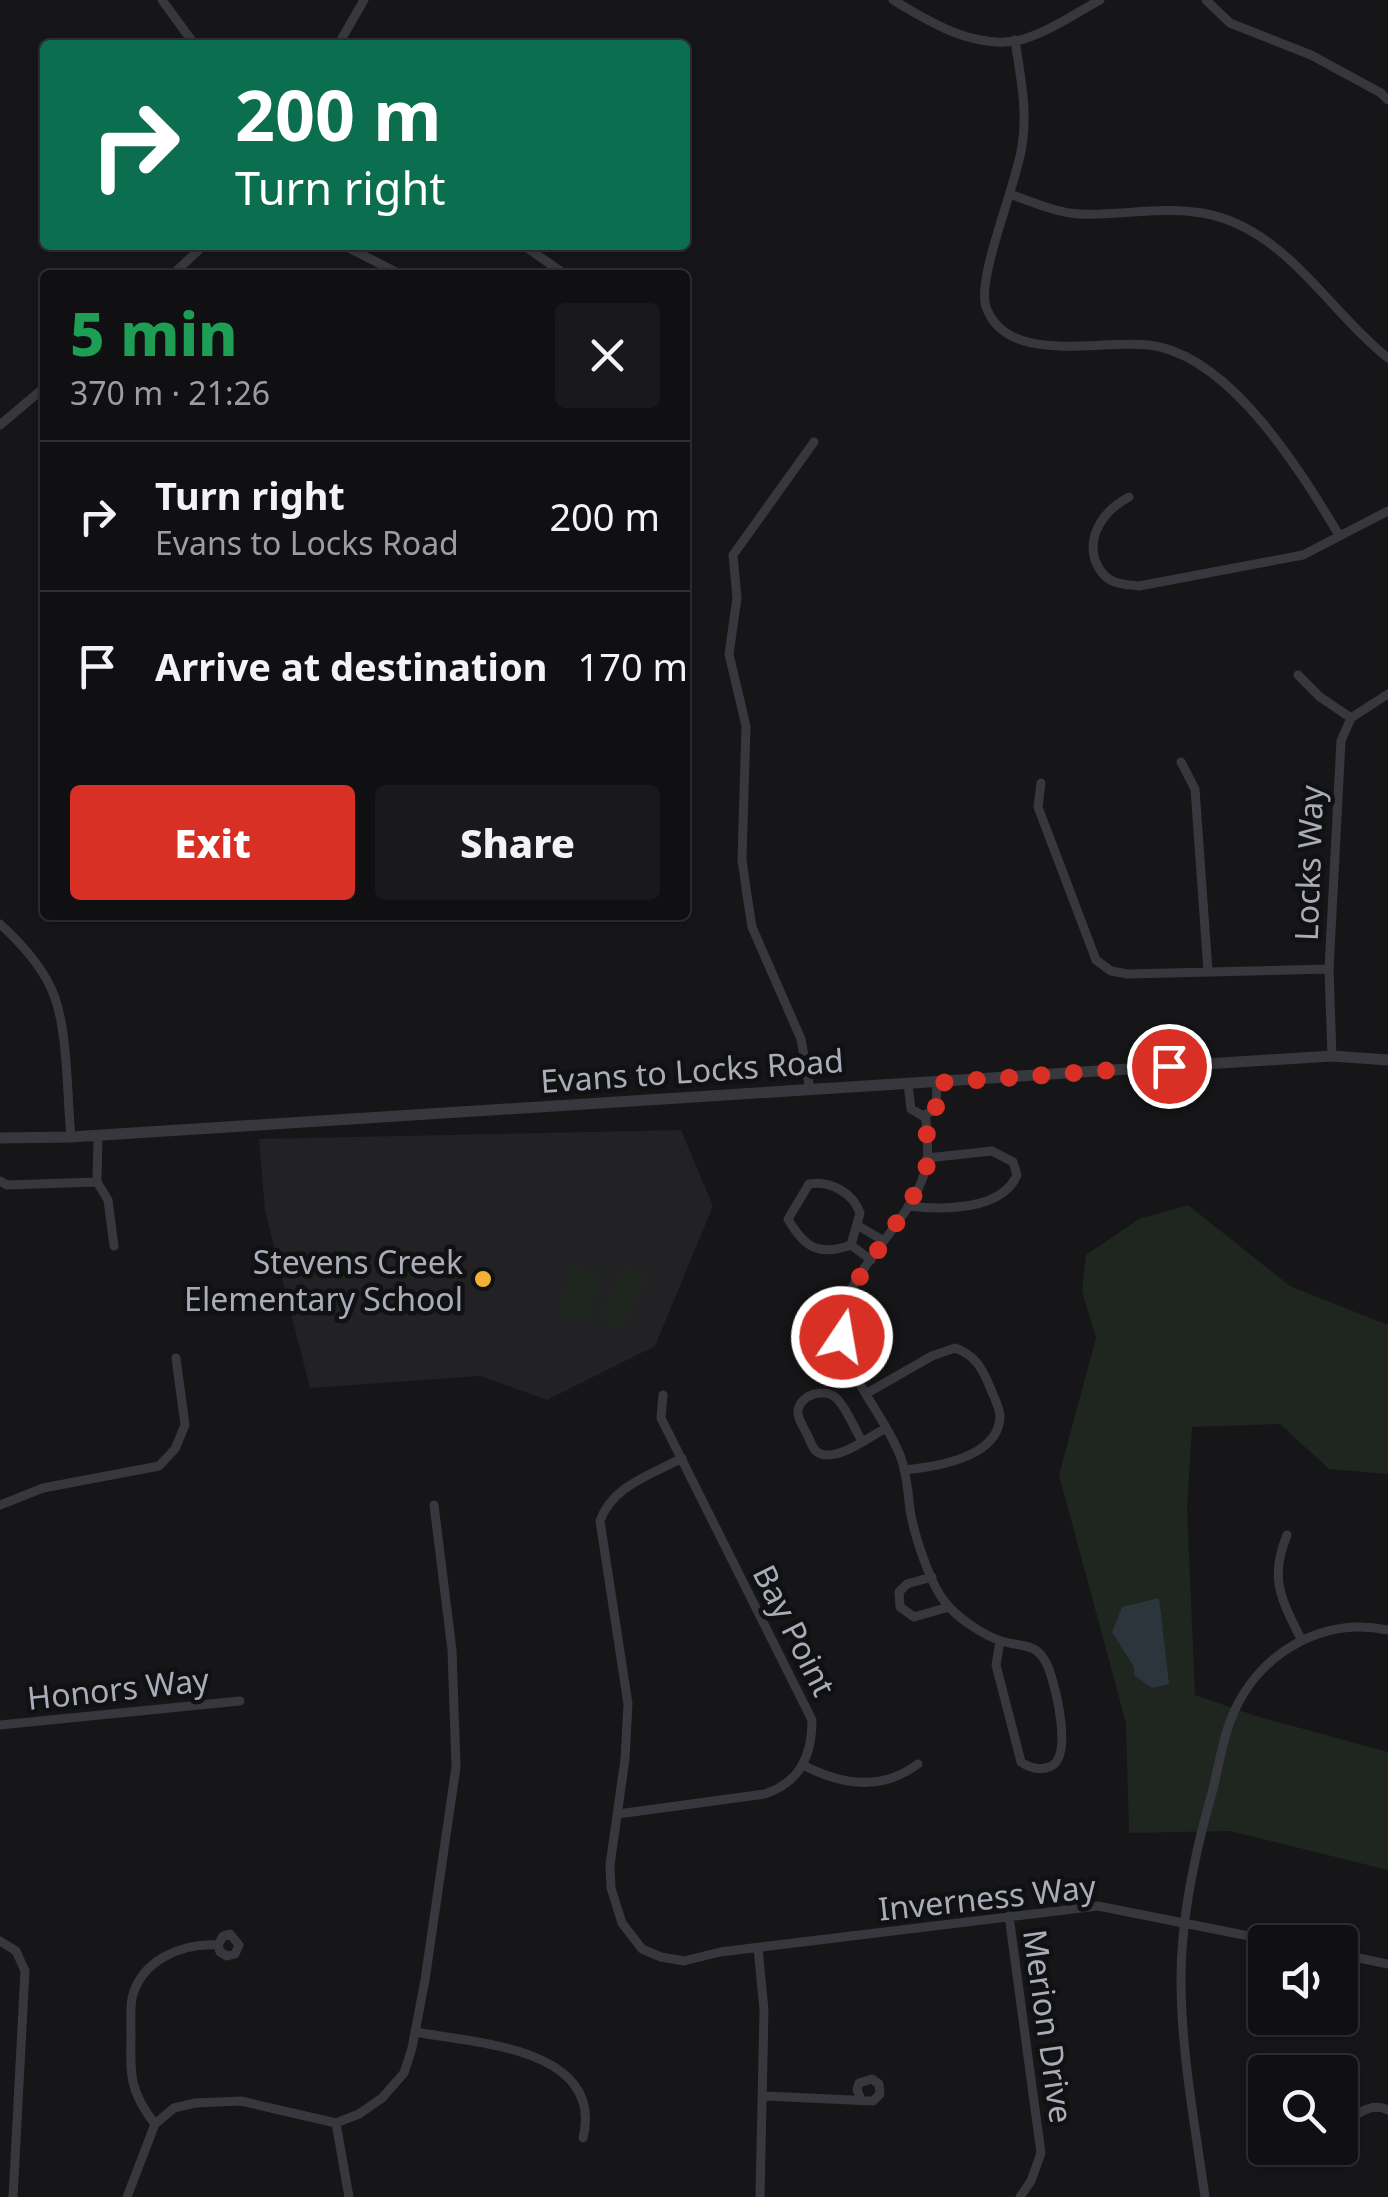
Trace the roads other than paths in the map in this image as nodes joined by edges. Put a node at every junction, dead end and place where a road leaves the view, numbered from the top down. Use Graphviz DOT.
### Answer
graph roads {
  1 [pos="162,0"];
  2 [pos="364,0"];
  3 [pos="893,0"];
  4 [pos="1100,0"];
  5 [pos="1206,0"];
  6 [pos="191,40"];
  7 [pos="341,40"];
  8 [pos="1015,40"];
  9 [pos="1388,100"];
  10 [pos="1012,195"];
  11 [pos="199,250"];
  12 [pos="353,250"];
  13 [pos="530,250"];
  14 [pos="177,270"];
  15 [pos="392,270"];
  16 [pos="559,270"];
  17 [pos="1388,358"];
  18 [pos="40,391"];
  19 [pos="0,424"];
  20 [pos="814,442"];
  21 [pos="1129,497"];
  22 [pos="1388,511"];
  23 [pos="1340,535"];
  24 [pos="1298,674"];
  25 [pos="1388,694"];
  26 [pos="1351,718"];
  27 [pos="1181,762"];
  28 [pos="1041,783"];
  29 [pos="0,924"];
  30 [pos="1330,969"];
  31 [pos="1208,971"];
  32 [pos="1332,1056"];
  33 [pos="1388,1060"];
  34 [pos="936,1083"];
  35 [pos="908,1084"];
  36 [pos="810,1090"];
  37 [pos="926,1116"];
  38 [pos="98,1135"];
  39 [pos="71,1137"];
  40 [pos="0,1138"];
  41 [pos="927,1158"];
  42 [pos="0,1181"];
  43 [pos="97,1182"];
  44 [pos="908,1206"];
  45 [pos="857,1224"];
  46 [pos="884,1241"];
  47 [pos="851,1244"];
  48 [pos="114,1246"];
  49 [pos="871,1260"];
  50 [pos="176,1358"];
  51 [pos="867,1394"];
  52 [pos="663,1395"];
  53 [pos="886,1428"];
  54 [pos="862,1441"];
  55 [pos="682,1458"];
  56 [pos="904,1470"];
  57 [pos="0,1506"];
  58 [pos="434,1506"];
  59 [pos="1286,1534"];
  60 [pos="932,1577"];
  61 [pos="949,1607"];
  62 [pos="1388,1630"];
  63 [pos="1301,1639"];
  64 [pos="1000,1640"];
  65 [pos="240,1701"];
  66 [pos="0,1725"];
  67 [pos="918,1764"];
  68 [pos="803,1765"];
  69 [pos="618,1814"];
  70 [pos="1009,1916"];
  71 [pos="1186,1924"];
  72 [pos="1248,1936"];
  73 [pos="0,1941"];
  74 [pos="218,1945"];
  75 [pos="758,1948"];
  76 [pos="1358,1958"];
  77 [pos="1388,1964"];
  78 [pos="416,2032"];
  79 [pos="764,2096"];
  80 [pos="861,2099"];
  81 [pos="1388,2110"];
  82 [pos="1358,2113"];
  83 [pos="336,2123"];
  84 [pos="154,2124"];
  85 [pos="583,2138"];
  86 [pos="13,2197"];
  87 [pos="128,2197"];
  88 [pos="349,2197"];
  89 [pos="760,2197"];
  90 [pos="1020,2197"];
  91 [pos="1206,2197"];
  1 -- 6 [label="street"];
  2 -- 7 [label="street"];
  3 -- 8 [label="street"];
  4 -- 8 [label="street"];
  5 -- 9 [label="street"];
  8 -- 10 [label="street"];
  10 -- 17 [label="street"];
  10 -- 23 [label="street"];
  11 -- 14 [label="street"];
  12 -- 15 [label="street"];
  13 -- 16 [label="street"];
  18 -- 19 [label="street"];
  20 -- 36 [label="street"];
  21 -- 23 [label="street"];
  22 -- 23 [label="street"];
  24 -- 26 [label="street"];
  25 -- 26 [label="street"];
  26 -- 30 [label="street, Locks Way"];
  27 -- 31 [label="street"];
  28 -- 31 [label="street"];
  29 -- 39 [label="street"];
  30 -- 31 [label="street"];
  30 -- 32 [label="street, Locks Way"];
  32 -- 33 [label="street, Evans to Locks Road"];
  32 -- 34 [label="street, Evans to Locks Road"];
  34 -- 35 [label="street, Evans to Locks Road"];
  34 -- 37 [label="street"];
  35 -- 36 [label="street, Evans to Locks Road"];
  35 -- 37 [label="street"];
  36 -- 38 [label="street, Evans to Locks Road"];
  37 -- 41 [label="street"];
  38 -- 39 [label="street, Evans to Locks Road"];
  38 -- 43 [label="street"];
  39 -- 40 [label="street, Evans to Locks Road"];
  41 -- 44 [label="street"];
  41 -- 44 [label="street"];
  42 -- 43 [label="street"];
  43 -- 48 [label="street"];
  44 -- 46 [label="street"];
  45 -- 46 [label="street"];
  45 -- 47 [label="street"];
  45 -- 47 [label="street"];
  46 -- 49 [label="street"];
  47 -- 49 [label="street"];
  49 -- 51 [label="street"];
  50 -- 57 [label="street"];
  51 -- 53 [label="street"];
  51 -- 56 [label="street"];
  52 -- 55 [label="street, Bay Point"];
  53 -- 54 [label="street"];
  53 -- 56 [label="street"];
  54 -- 54 [label="street"];
  55 -- 68 [label="street, Bay Point"];
  55 -- 69 [label="street, Inverness Way"];
  56 -- 60 [label="street"];
  58 -- 78 [label="street"];
  59 -- 63 [label="street"];
  60 -- 61 [label="street"];
  60 -- 61 [label="street"];
  61 -- 64 [label="street"];
  62 -- 63 [label="street"];
  63 -- 71 [label="street"];
  64 -- 64 [label="street"];
  65 -- 66 [label="street, Honors Way"];
  67 -- 68 [label="street"];
  68 -- 69 [label="street"];
  69 -- 75 [label="street, Inverness Way"];
  70 -- 71 [label="street, Inverness Way"];
  70 -- 75 [label="street, Inverness Way"];
  70 -- 90 [label="street, Merion Drive"];
  71 -- 72 [label="street, Inverness Way"];
  71 -- 91 [label="street"];
  73 -- 86 [label="street"];
  74 -- 84 [label="street"];
  75 -- 79 [label="street"];
  76 -- 77 [label="street"];
  78 -- 83 [label="street"];
  78 -- 85 [label="street"];
  79 -- 80 [label="street"];
  79 -- 89 [label="street"];
  81 -- 82 [label="street"];
  83 -- 84 [label="street"];
  83 -- 88 [label="street"];
  84 -- 87 [label="street"];
}
